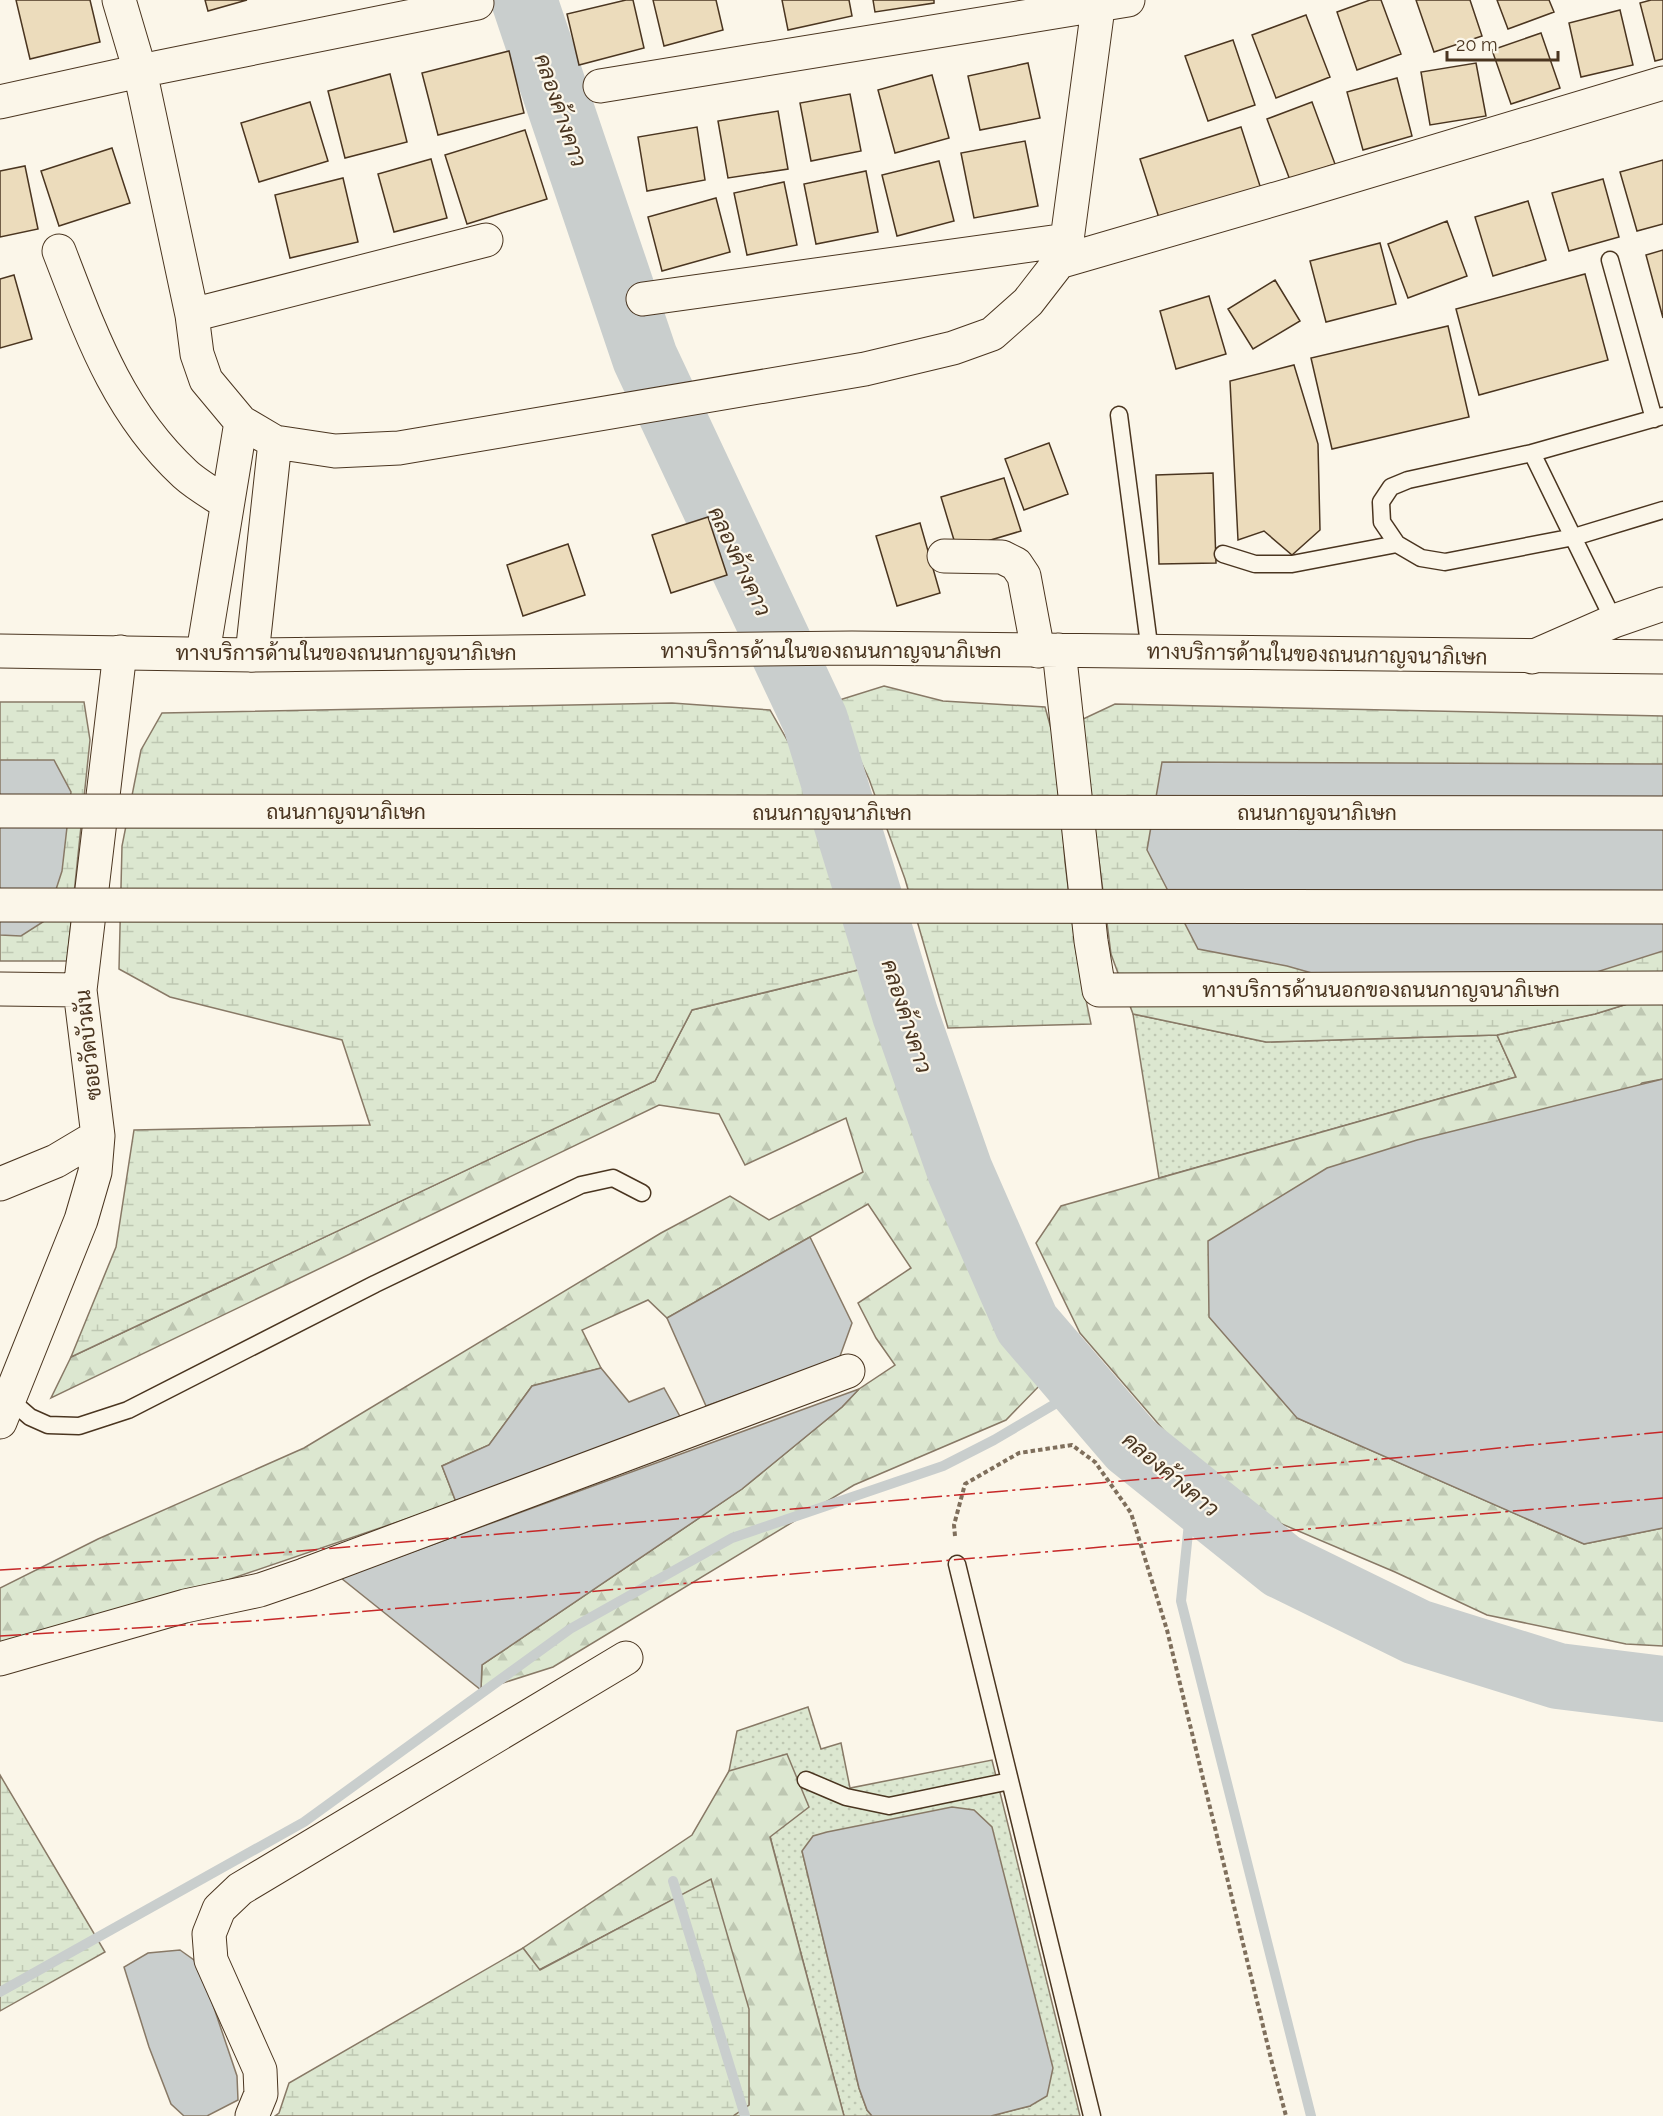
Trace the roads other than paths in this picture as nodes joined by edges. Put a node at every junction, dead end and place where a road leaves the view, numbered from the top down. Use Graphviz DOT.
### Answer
graph roads {
  1 [pos="119,0"];
  2 [pos="1108,1"];
  3 [pos="477,3"];
  4 [pos="140,71"];
  5 [pos="1663,83"];
  6 [pos="600,86"];
  7 [pos="0,102"];
  8 [pos="486,240"];
  9 [pos="59,251"];
  10 [pos="1063,251"];
  11 [pos="1610,260"];
  12 [pos="643,299"];
  13 [pos="192,315"];
  14 [pos="1119,415"];
  15 [pos="1658,417"];
  16 [pos="241,422"];
  17 [pos="275,442"];
  18 [pos="1532,453"];
  19 [pos="227,503"];
  20 [pos="1663,510"];
  21 [pos="1574,537"];
  22 [pos="1397,544"];
  23 [pos="1223,554"];
  24 [pos="944,556"];
  25 [pos="1663,604"];
  26 [pos="1614,621"];
  27 [pos="1048,650"];
  28 [pos="0,651"];
  29 [pos="120,652"];
  30 [pos="1149,652"];
  31 [pos="203,653"];
  32 [pos="252,655"];
  33 [pos="1532,657"];
  34 [pos="1663,657"];
  35 [pos="0,811"];
  36 [pos="1663,813"];
  37 [pos="0,906"];
  38 [pos="1663,907"];
  39 [pos="1663,988"];
  40 [pos="0,989"];
  41 [pos="80,990"];
  42 [pos="98,1136"];
  43 [pos="0,1184"];
  44 [pos="642,1193"];
  45 [pos="848,1371"];
  46 [pos="4,1410"];
  47 [pos="957,1564"];
  48 [pos="626,1658"];
  49 [pos="0,1659"];
  50 [pos="806,1780"];
  51 [pos="1010,1781"];
  52 [pos="252,2116"];
  53 [pos="1092,2116"];
  1 -- 4 [label="main road"];
  2 -- 6 [label="main road"];
  2 -- 10 [label="main road"];
  3 -- 4 [label="main road"];
  4 -- 7 [label="main road"];
  4 -- 13 [label="main road"];
  5 -- 10 [label="main road"];
  8 -- 13 [label="main road"];
  9 -- 19 [label="main road"];
  10 -- 12 [label="main road"];
  10 -- 17 [label="main road"];
  11 -- 15 [label="lane"];
  13 -- 16 [label="main road"];
  14 -- 30 [label="lane"];
  15 -- 18 [label="lane"];
  16 -- 17 [label="main road"];
  16 -- 19 [label="main road"];
  17 -- 32 [label="main road"];
  18 -- 21 [label="lane"];
  18 -- 22 [label="lane"];
  19 -- 31 [label="main road"];
  20 -- 21 [label="lane"];
  21 -- 22 [label="lane"];
  21 -- 26 [label="lane"];
  22 -- 23 [label="lane"];
  24 -- 27 [label="main road"];
  25 -- 26 [label="main road"];
  26 -- 33 [label="main road"];
  27 -- 30 [label="main road, ทางบริการด้านในของถนนกาญจนาภิเษก"];
  27 -- 32 [label="main road, ทางบริการด้านในของถนนกาญจนาภิเษก"];
  27 -- 39 [label="main road, ทางบริการด้านนอกของถนนกาญจนาภิเษก"];
  28 -- 29 [label="main road, ทางบริการด้านในของถนนกาญจนาภิเษก"];
  29 -- 31 [label="main road, ทางบริการด้านในของถนนกาญจนาภิเษก"];
  29 -- 41 [label="main road, ซอยวัดบัวผัน"];
  30 -- 33 [label="main road, ทางบริการด้านในของถนนกาญจนาภิเษก"];
  31 -- 32 [label="main road, ทางบริการด้านในของถนนกาญจนาภิเษก"];
  33 -- 34 [label="main road, ทางบริการด้านในของถนนกาญจนาภิเษก"];
  35 -- 36 [label="main road, ถนนกาญจนาภิเษก, bridge"];
  37 -- 38 [label="main road, bridge"];
  40 -- 41 [label="main road"];
  41 -- 42 [label="main road, ซอยวัดบัวผัน"];
  42 -- 43 [label="main road"];
  42 -- 46 [label="main road, ซอยวัดบัวผัน"];
  44 -- 46 [label="lane"];
  45 -- 49 [label="main road"];
  47 -- 51 [label="lane"];
  48 -- 52 [label="main road"];
  50 -- 51 [label="lane"];
  51 -- 53 [label="lane"];
}
